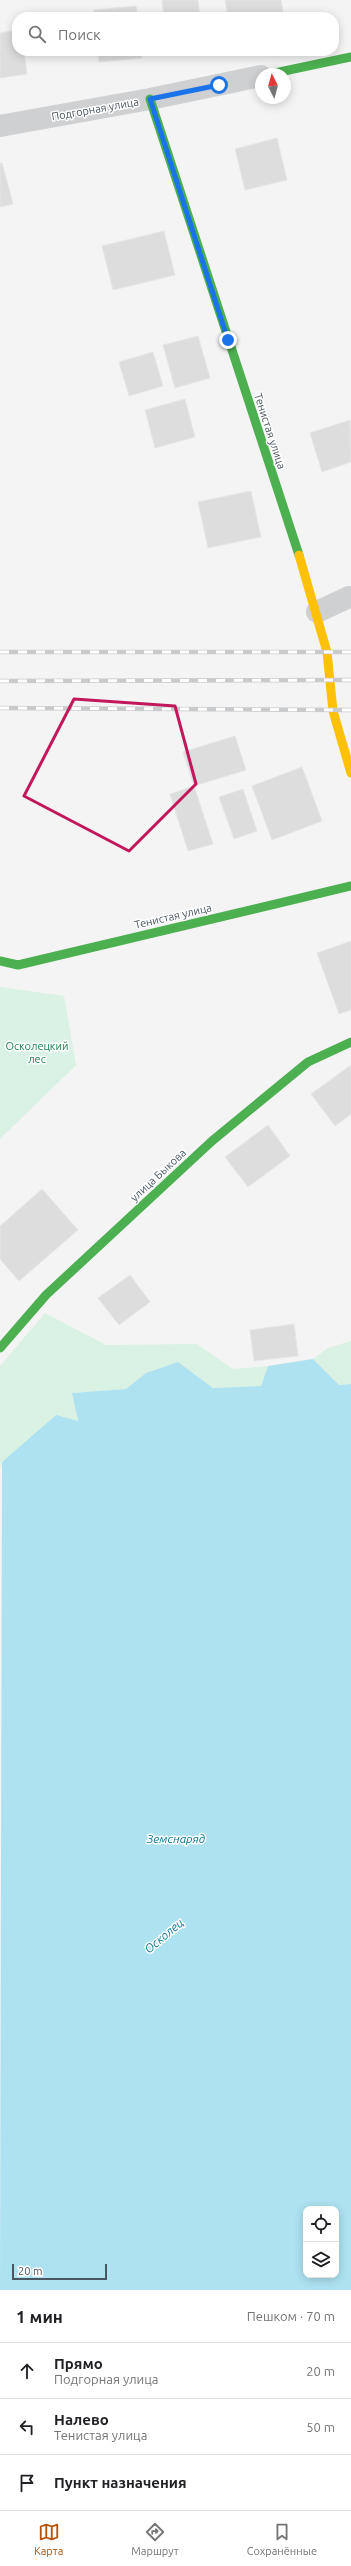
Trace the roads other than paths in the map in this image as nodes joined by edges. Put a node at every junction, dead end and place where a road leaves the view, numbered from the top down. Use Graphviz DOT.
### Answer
graph roads {
  1 [pos="351,57"];
  2 [pos="291,70"];
  3 [pos="255,77"];
  4 [pos="150,99"];
  5 [pos="0,126"];
  6 [pos="349,597"];
  7 [pos="317,612"];
  8 [pos="351,773"];
  9 [pos="351,886"];
  10 [pos="0,961"];
  11 [pos="351,1042"];
  12 [pos="0,1348"];
  1 -- 2 [label="street"];
  3 -- 4 [label="street, Подгорная улица"];
  4 -- 5 [label="street, Подгорная улица"];
  4 -- 7 [label="street, Тенистая улица"];
  6 -- 7 [label="street"];
  7 -- 8 [label="street, Тенистая улица"];
  9 -- 10 [label="street, Тенистая улица"];
  11 -- 12 [label="street, улица Быкова"];
}
